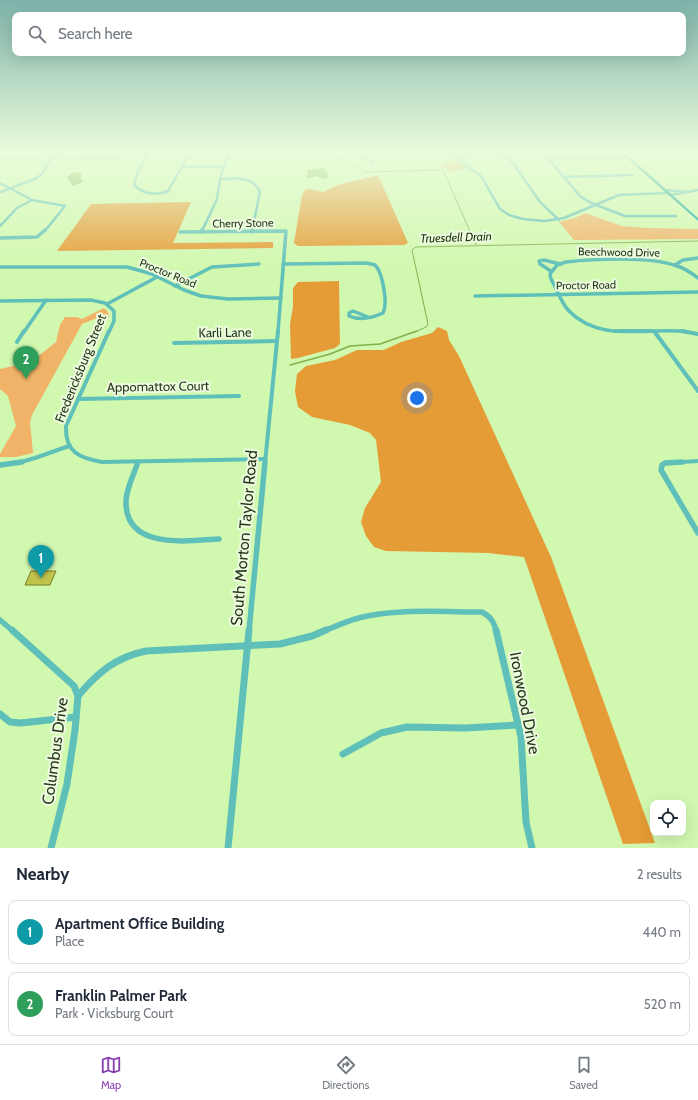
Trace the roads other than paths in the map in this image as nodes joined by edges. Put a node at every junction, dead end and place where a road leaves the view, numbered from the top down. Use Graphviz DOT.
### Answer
graph roads {
  1 [pos="17,192"];
  2 [pos="142,192"];
  3 [pos="167,192"];
  4 [pos="218,192"];
  5 [pos="260,192"];
  6 [pos="489,192"];
  7 [pos="533,192"];
  8 [pos="576,192"];
  9 [pos="688,192"];
  10 [pos="668,193"];
  11 [pos="32,200"];
  12 [pos="595,205"];
  13 [pos="676,216"];
  14 [pos="559,220"];
  15 [pos="698,220"];
  16 [pos="0,226"];
  17 [pos="286,231"];
  18 [pos="180,232"];
  19 [pos="201,232"];
  20 [pos="252,232"];
  21 [pos="0,238"];
  22 [pos="698,258"];
  23 [pos="259,264"];
  24 [pos="283,264"];
  25 [pos="560,264"];
  26 [pos="675,265"];
  27 [pos="0,267"];
  28 [pos="551,271"];
  29 [pos="157,276"];
  30 [pos="698,278"];
  31 [pos="175,286"];
  32 [pos="698,292"];
  33 [pos="559,294"];
  34 [pos="475,296"];
  35 [pos="281,298"];
  36 [pos="46,300"];
  37 [pos="0,301"];
  38 [pos="107,304"];
  39 [pos="368,317"];
  40 [pos="654,331"];
  41 [pos="698,334"];
  42 [pos="276,341"];
  43 [pos="17,342"];
  44 [pos="174,343"];
  45 [pos="698,391"];
  46 [pos="239,396"];
  47 [pos="78,399"];
  48 [pos="69,446"];
  49 [pos="265,459"];
  50 [pos="138,462"];
  51 [pos="698,462"];
  52 [pos="0,465"];
  53 [pos="698,533"];
  54 [pos="219,539"];
  55 [pos="0,620"];
  56 [pos="247,646"];
  57 [pos="78,696"];
  58 [pos="0,714"];
  59 [pos="76,717"];
  60 [pos="518,725"];
  61 [pos="343,754"];
  62 [pos="50,848"];
  63 [pos="228,848"];
  64 [pos="532,848"];
  1 -- 11 [label="street"];
  2 -- 3 [label="street"];
  4 -- 19 [label="street, Cherry Stone"];
  5 -- 20 [label="street"];
  6 -- 14 [label="street"];
  7 -- 14 [label="street"];
  8 -- 12 [label="street"];
  9 -- 10 [label="street"];
  9 -- 10 [label="street"];
  10 -- 12 [label="street"];
  10 -- 15 [label="street"];
  11 -- 16 [label="street"];
  11 -- 21 [label="street"];
  12 -- 13 [label="street"];
  12 -- 14 [label="street"];
  17 -- 20 [label="street, Cherry Stone"];
  17 -- 24 [label="street, South Morton Taylor Road"];
  18 -- 19 [label="street, Cherry Stone"];
  19 -- 20 [label="street, Cherry Stone"];
  22 -- 26 [label="street"];
  23 -- 31 [label="street"];
  24 -- 35 [label="street, South Morton Taylor Road"];
  24 -- 39 [label="street"];
  25 -- 26 [label="street, Beechwood Drive"];
  25 -- 28 [label="street, Beechwood Drive"];
  25 -- 28 [label="street, Beechwood Drive"];
  26 -- 30 [label="street, Beechwood Drive"];
  27 -- 29 [label="street, Proctor Road"];
  28 -- 33 [label="street, Beechwood Drive"];
  29 -- 31 [label="street, Proctor Road"];
  29 -- 38 [label="street"];
  31 -- 35 [label="street, Proctor Road"];
  32 -- 33 [label="street, Proctor Road"];
  33 -- 34 [label="street, Proctor Road"];
  33 -- 40 [label="street, Beechwood Drive"];
  35 -- 42 [label="street, South Morton Taylor Road"];
  36 -- 37 [label="street, Fredericksburg Street"];
  36 -- 38 [label="street, Fredericksburg Street"];
  36 -- 43 [label="street"];
  38 -- 47 [label="street, Fredericksburg Street"];
  40 -- 41 [label="street, Beechwood Drive"];
  40 -- 45 [label="street"];
  42 -- 44 [label="street, Karli Lane"];
  42 -- 49 [label="street, South Morton Taylor Road"];
  46 -- 47 [label="street, Appomattox Court"];
  47 -- 48 [label="street, Fredericksburg Street"];
  48 -- 50 [label="street"];
  48 -- 52 [label="street"];
  49 -- 50 [label="street"];
  49 -- 56 [label="street, South Morton Taylor Road"];
  50 -- 54 [label="street"];
  51 -- 53 [label="street"];
  55 -- 57 [label="street, Columbus Drive"];
  56 -- 57 [label="street"];
  56 -- 60 [label="street, Ironwood Drive"];
  56 -- 63 [label="street, South Morton Taylor Road"];
  57 -- 59 [label="street, Columbus Drive"];
  58 -- 59 [label="street"];
  59 -- 62 [label="street, Columbus Drive"];
  60 -- 61 [label="street"];
  60 -- 64 [label="street, Ironwood Drive"];
}
